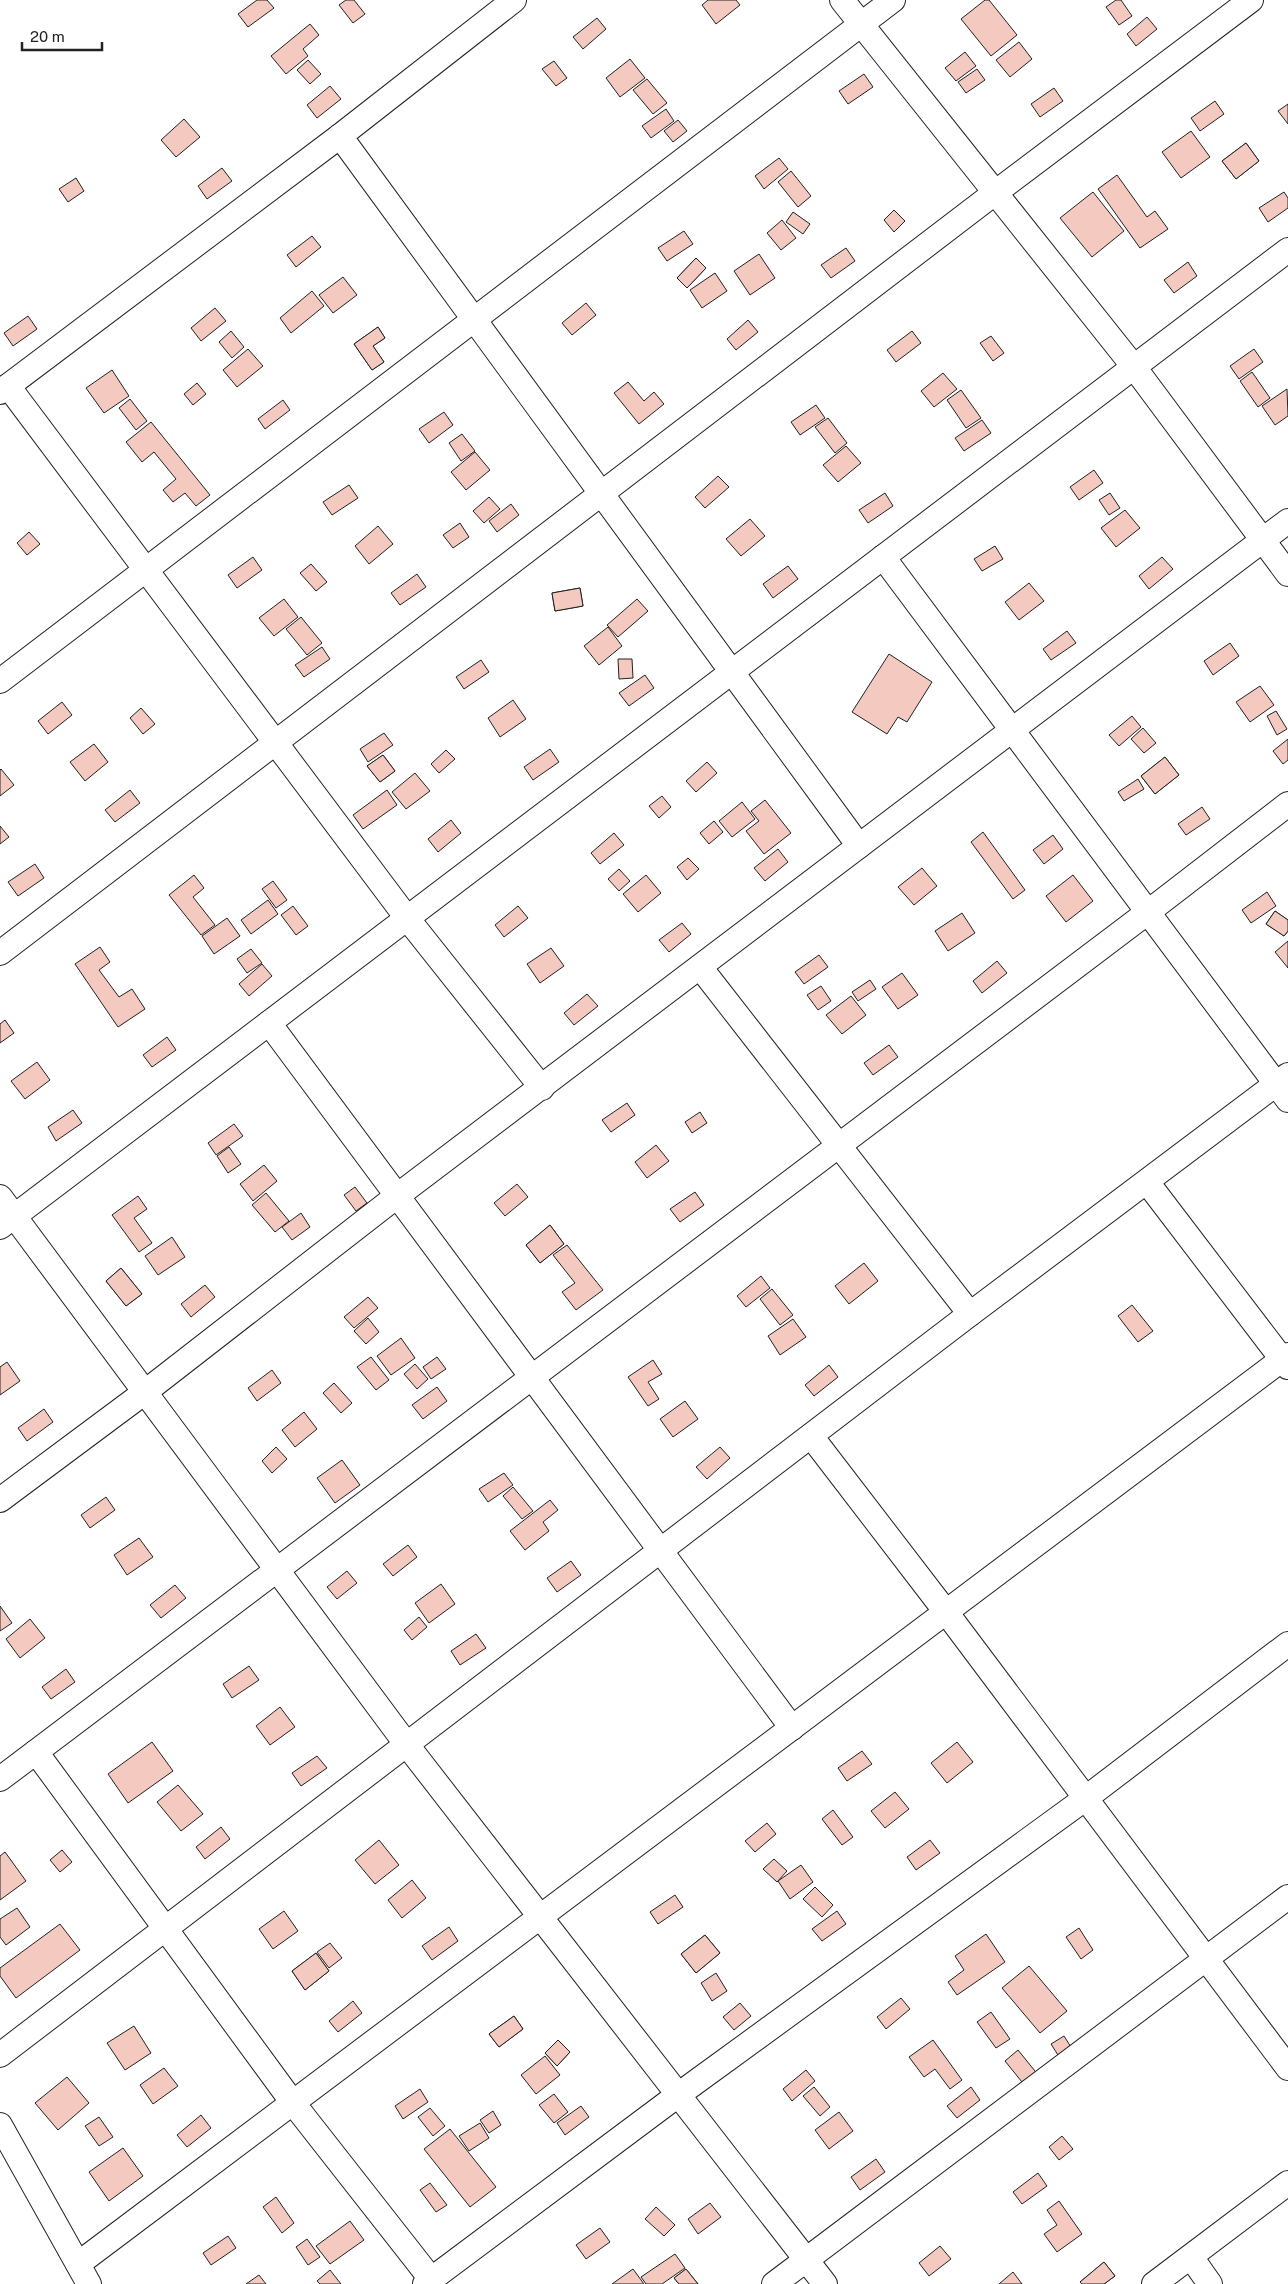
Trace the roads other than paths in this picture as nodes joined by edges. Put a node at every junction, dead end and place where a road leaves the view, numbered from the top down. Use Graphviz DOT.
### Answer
graph roads {
  1 [pos="514,0"];
  2 [pos="842,0"];
  3 [pos="893,0"];
  4 [pos="1252,0"];
  5 [pos="861,24"];
  6 [pos="340,136"];
  7 [pos="996,192"];
  8 [pos="1288,250"];
  9 [pos="475,320"];
  10 [pos="1134,367"];
  11 [pos="4,389"];
  12 [pos="601,493"];
  13 [pos="1288,521"];
  14 [pos="1263,540"];
  15 [pos="883,557"];
  16 [pos="146,568"];
  17 [pos="1288,574"];
  18 [pos="732,672"];
  19 [pos="0,681"];
  20 [pos="1012,730"];
  21 [pos="275,743"];
  22 [pos="1288,804"];
  23 [pos="859,846"];
  24 [pos="1148,912"];
  25 [pos="407,918"];
  26 [pos="0,953"];
  27 [pos="700,967"];
  28 [pos="269,1023"];
  29 [pos="1284,1086"];
  30 [pos="542,1088"];
  31 [pos="839,1146"];
  32 [pos="1146,1182"];
  33 [pos="397,1196"];
  34 [pos="0,1197"];
  35 [pos="7,1222"];
  36 [pos="970,1314"];
  37 [pos="1286,1360"];
  38 [pos="532,1378"];
  39 [pos="145,1392"];
  40 [pos="811,1436"];
  41 [pos="0,1500"];
  42 [pos="660,1550"];
  43 [pos="276,1571"];
  44 [pos="946,1612"];
  45 [pos="1288,1644"];
  46 [pos="792,1728"];
  47 [pos="407,1745"];
  48 [pos="36,1752"];
  49 [pos="0,1779"];
  50 [pos="1086,1798"];
  51 [pos="1288,1897"];
  52 [pos="540,1918"];
  53 [pos="166,1929"];
  54 [pos="1206,1959"];
  55 [pos="0,2056"];
  56 [pos="1288,2068"];
  57 [pos="678,2095"];
  58 [pos="293,2103"];
  59 [pos="0,2124"];
  60 [pos="1288,2183"];
  61 [pos="1191,2257"];
  62 [pos="806,2259"];
  63 [pos="84,2274"];
  64 [pos="428,2282"];
  65 [pos="774,2284"];
  66 [pos="825,2284"];
  67 [pos="1154,2284"];
  68 [pos="1210,2284"];
  1 -- 6 [label="street"];
  2 -- 5 [label="street"];
  3 -- 5 [label="street"];
  4 -- 7 [label="street"];
  5 -- 7 [label="street"];
  5 -- 9 [label="street"];
  6 -- 9 [label="street"];
  6 -- 11 [label="street"];
  7 -- 10 [label="street"];
  7 -- 12 [label="street"];
  8 -- 10 [label="street"];
  9 -- 12 [label="street"];
  9 -- 16 [label="street"];
  10 -- 14 [label="street"];
  10 -- 15 [label="street"];
  11 -- 16 [label="street"];
  12 -- 18 [label="street"];
  12 -- 21 [label="street"];
  13 -- 14 [label="street"];
  14 -- 17 [label="street"];
  14 -- 20 [label="street"];
  15 -- 18 [label="street"];
  15 -- 20 [label="street"];
  16 -- 19 [label="street"];
  16 -- 21 [label="street"];
  18 -- 23 [label="street"];
  18 -- 25 [label="street"];
  20 -- 23 [label="street"];
  20 -- 24 [label="street"];
  21 -- 25 [label="street"];
  21 -- 26 [label="street"];
  22 -- 24 [label="street"];
  23 -- 27 [label="street"];
  24 -- 29 [label="street"];
  24 -- 31 [label="street"];
  25 -- 28 [label="street"];
  25 -- 30 [label="street"];
  27 -- 30 [label="street"];
  27 -- 31 [label="street"];
  28 -- 33 [label="street"];
  28 -- 35 [label="street"];
  29 -- 32 [label="street"];
  30 -- 33 [label="street"];
  31 -- 36 [label="street"];
  31 -- 38 [label="street"];
  32 -- 36 [label="street"];
  32 -- 37 [label="street"];
  33 -- 38 [label="street"];
  33 -- 39 [label="street"];
  34 -- 35 [label="street"];
  35 -- 39 [label="street"];
  36 -- 40 [label="street"];
  37 -- 44 [label="street"];
  38 -- 42 [label="street"];
  38 -- 43 [label="street"];
  39 -- 41 [label="street"];
  39 -- 43 [label="street"];
  40 -- 42 [label="street"];
  40 -- 44 [label="street"];
  42 -- 46 [label="street"];
  42 -- 47 [label="street"];
  43 -- 47 [label="street"];
  43 -- 48 [label="street"];
  44 -- 46 [label="street"];
  44 -- 50 [label="street"];
  45 -- 50 [label="street"];
  46 -- 52 [label="street"];
  47 -- 52 [label="street"];
  47 -- 53 [label="street"];
  48 -- 49 [label="street"];
  48 -- 53 [label="street"];
  50 -- 54 [label="street"];
  50 -- 57 [label="street"];
  51 -- 54 [label="street"];
  52 -- 57 [label="street"];
  52 -- 58 [label="street"];
  53 -- 55 [label="street"];
  53 -- 58 [label="street"];
  54 -- 56 [label="street"];
  54 -- 62 [label="street"];
  57 -- 62 [label="street"];
  57 -- 64 [label="street"];
  58 -- 63 [label="street"];
  58 -- 64 [label="street"];
  59 -- 63 [label="street"];
  60 -- 61 [label="street"];
  61 -- 67 [label="street"];
  61 -- 68 [label="street"];
  62 -- 65 [label="street"];
  62 -- 66 [label="street"];
}
